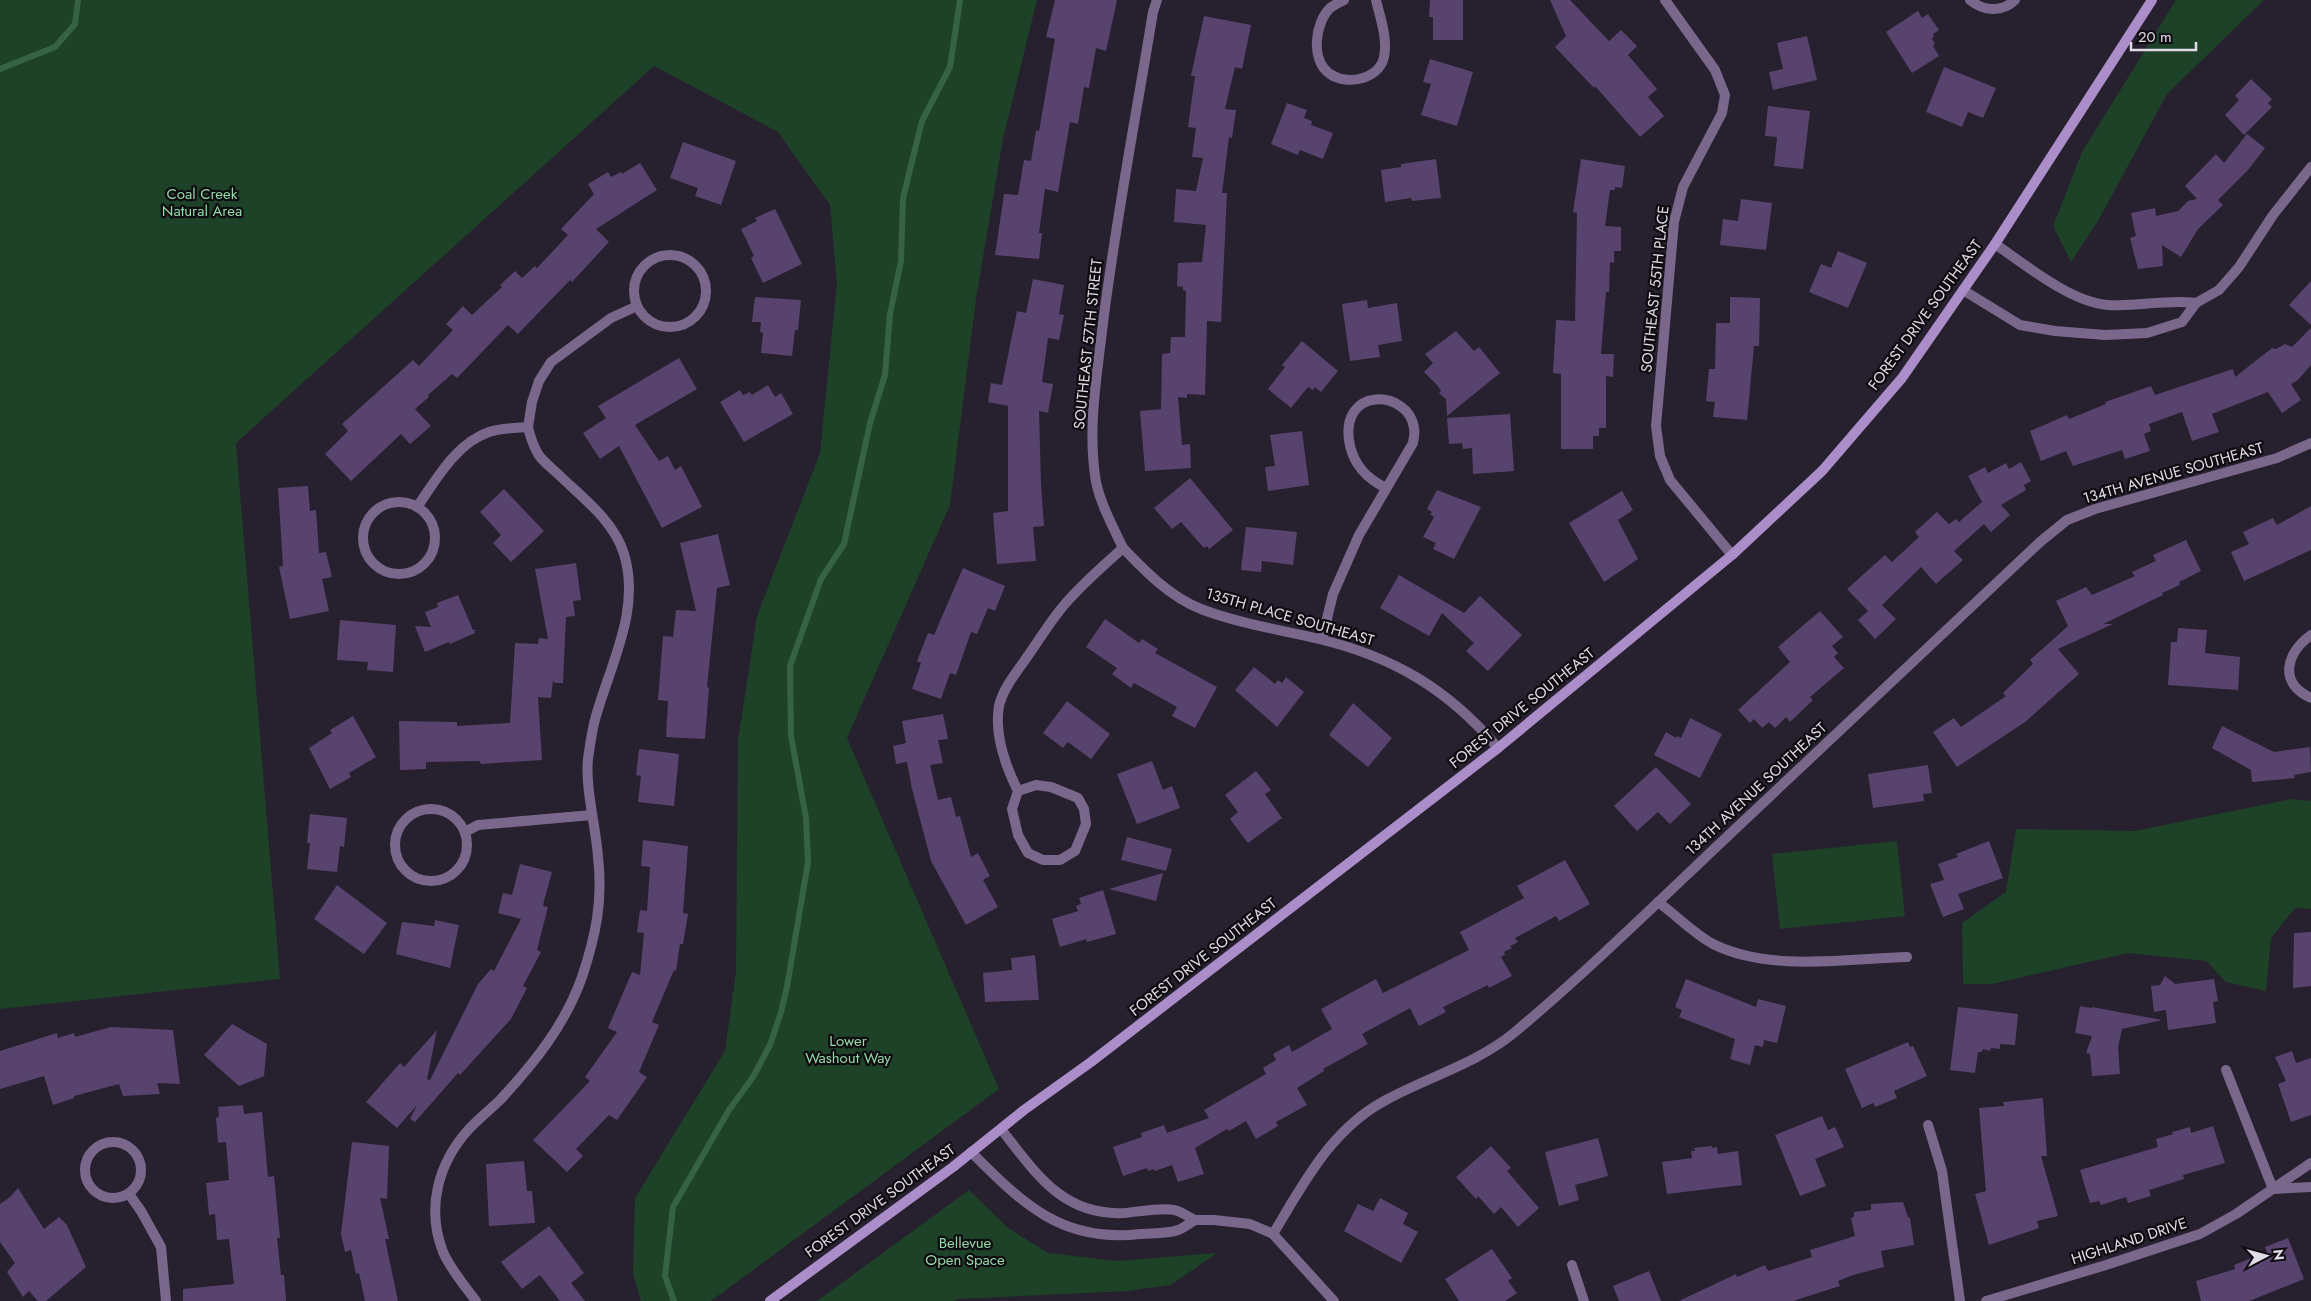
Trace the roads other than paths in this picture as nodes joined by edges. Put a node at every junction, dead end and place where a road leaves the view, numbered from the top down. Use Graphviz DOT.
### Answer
graph roads {
  1 [pos="1157,0"];
  2 [pos="1344,0"];
  3 [pos="1376,0"];
  4 [pos="1665,0"];
  5 [pos="1970,0"];
  6 [pos="2014,0"];
  7 [pos="2152,0"];
  8 [pos="2311,167"];
  9 [pos="1995,244"];
  10 [pos="1963,290"];
  11 [pos="2196,304"];
  12 [pos="637,306"];
  13 [pos="528,427"];
  14 [pos="2311,443"];
  15 [pos="1386,488"];
  16 [pos="417,506"];
  17 [pos="1123,548"];
  18 [pos="1732,555"];
  19 [pos="2311,635"];
  20 [pos="1322,639"];
  21 [pos="2311,698"];
  22 [pos="1498,748"];
  23 [pos="1018,790"];
  24 [pos="592,814"];
  25 [pos="464,832"];
  26 [pos="1658,902"];
  27 [pos="1907,957"];
  28 [pos="2226,1070"];
  29 [pos="1928,1125"];
  30 [pos="1001,1129"];
  31 [pos="971,1152"];
  32 [pos="2311,1164"];
  33 [pos="2311,1187"];
  34 [pos="2273,1189"];
  35 [pos="129,1194"];
  36 [pos="1195,1220"];
  37 [pos="1273,1234"];
  38 [pos="1572,1265"];
  39 [pos="166,1301"];
  40 [pos="476,1301"];
  41 [pos="770,1301"];
  42 [pos="1334,1301"];
  43 [pos="1584,1301"];
  44 [pos="1960,1301"];
  45 [pos="1986,1301"];
  1 -- 17 [label="street, SOUTHEAST 57TH STREET"];
  2 -- 3 [label="street"];
  4 -- 18 [label="street, SOUTHEAST 55TH PLACE"];
  5 -- 6 [label="street"];
  7 -- 9 [label="main road, FOREST DRIVE SOUTHEAST"];
  8 -- 11 [label="street"];
  9 -- 10 [label="main road, FOREST DRIVE SOUTHEAST"];
  9 -- 11 [label="street"];
  10 -- 11 [label="street"];
  10 -- 18 [label="main road, FOREST DRIVE SOUTHEAST"];
  12 -- 12 [label="street"];
  12 -- 13 [label="street"];
  13 -- 16 [label="street"];
  13 -- 24 [label="street"];
  14 -- 26 [label="street, 134TH AVENUE SOUTHEAST"];
  15 -- 15 [label="street"];
  15 -- 20 [label="street"];
  16 -- 16 [label="street"];
  17 -- 20 [label="street, 135TH PLACE SOUTHEAST"];
  17 -- 23 [label="street"];
  18 -- 22 [label="main road, FOREST DRIVE SOUTHEAST"];
  19 -- 21 [label="street"];
  20 -- 22 [label="street, 135TH PLACE SOUTHEAST"];
  22 -- 30 [label="main road, FOREST DRIVE SOUTHEAST"];
  23 -- 23 [label="street"];
  24 -- 25 [label="street"];
  24 -- 40 [label="street"];
  25 -- 25 [label="street"];
  26 -- 27 [label="street"];
  26 -- 37 [label="street, 134TH AVENUE SOUTHEAST"];
  28 -- 34 [label="street"];
  29 -- 44 [label="street"];
  30 -- 31 [label="main road, FOREST DRIVE SOUTHEAST"];
  30 -- 36 [label="street"];
  31 -- 36 [label="street"];
  31 -- 41 [label="main road, FOREST DRIVE SOUTHEAST"];
  32 -- 34 [label="street, HIGHLAND DRIVE"];
  33 -- 34 [label="street"];
  34 -- 45 [label="street, HIGHLAND DRIVE"];
  35 -- 35 [label="street"];
  35 -- 39 [label="street"];
  36 -- 37 [label="street"];
  37 -- 42 [label="street"];
  38 -- 43 [label="street"];
}
